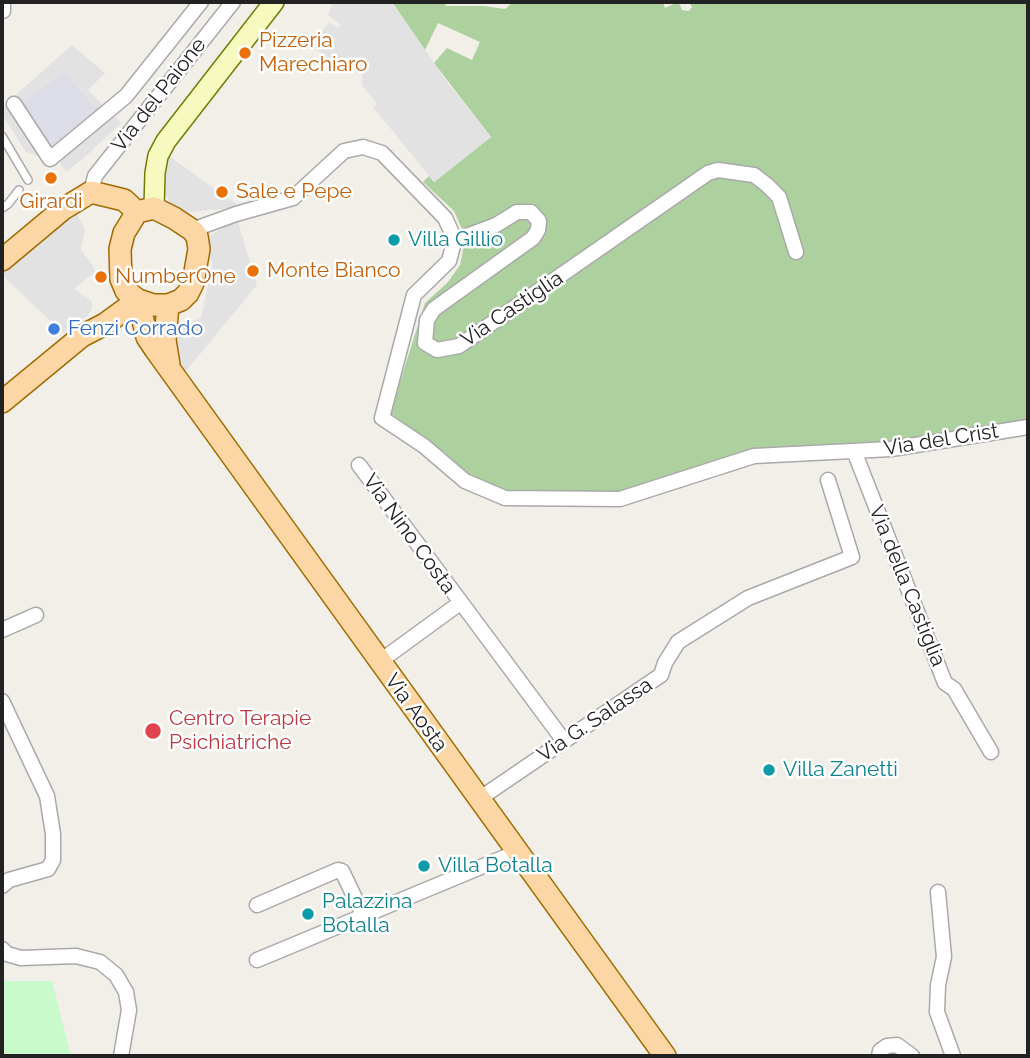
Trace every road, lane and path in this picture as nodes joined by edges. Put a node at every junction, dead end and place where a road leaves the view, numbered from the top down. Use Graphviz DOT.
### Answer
graph roads {
  1 [pos="201,2"];
  2 [pos="233,2"];
  3 [pos="274,2"];
  4 [pos="14,104"];
  5 [pos="2,136"];
  6 [pos="28,180"];
  7 [pos="19,190"];
  8 [pos="91,192"];
  9 [pos="2,208"];
  10 [pos="145,210"];
  11 [pos="192,230"];
  12 [pos="453,241"];
  13 [pos="796,252"];
  14 [pos="2,260"];
  15 [pos="138,300"];
  16 [pos="167,304"];
  17 [pos="105,324"];
  18 [pos="147,337"];
  19 [pos="170,368"];
  20 [pos="2,402"];
  21 [pos="1028,426"];
  22 [pos="854,451"];
  23 [pos="359,465"];
  24 [pos="828,480"];
  25 [pos="460,603"];
  26 [pos="36,615"];
  27 [pos="2,630"];
  28 [pos="379,662"];
  29 [pos="2,701"];
  30 [pos="564,741"];
  31 [pos="990,752"];
  32 [pos="479,799"];
  33 [pos="517,852"];
  34 [pos="2,886"];
  35 [pos="938,892"];
  36 [pos="257,905"];
  37 [pos="364,916"];
  38 [pos="2,949"];
  39 [pos="20,958"];
  40 [pos="257,960"];
  41 [pos="2,961"];
  42 [pos="121,1056"];
  43 [pos="664,1056"];
  44 [pos="880,1056"];
  45 [pos="912,1056"];
  46 [pos="953,1056"];
  1 -- 4 [label="street"];
  2 -- 8 [label="street, Via del Paione"];
  3 -- 10 [label="main road"];
  5 -- 6 [label="lane"];
  7 -- 9 [label="lane"];
  8 -- 10 [label="main road"];
  8 -- 14 [label="main road"];
  10 -- 11 [label="main road"];
  10 -- 15 [label="main road"];
  11 -- 12 [label="street"];
  11 -- 16 [label="main road"];
  12 -- 13 [label="street, Via Castiglia"];
  12 -- 22 [label="street"];
  15 -- 16 [label="main road"];
  15 -- 17 [label="main road"];
  15 -- 18 [label="main road, Via Aosta"];
  16 -- 19 [label="main road, Via Aosta"];
  17 -- 18 [label="main road"];
  17 -- 20 [label="main road"];
  18 -- 19 [label="main road, Via Aosta"];
  19 -- 28 [label="main road, Via Aosta"];
  21 -- 22 [label="street, Via del Crist"];
  22 -- 31 [label="street, Via della Castiglia"];
  23 -- 25 [label="street, Via Nino Costa"];
  24 -- 30 [label="street, Via G. Salassa"];
  25 -- 28 [label="street, Via Nino Costa"];
  25 -- 30 [label="street, Via Nino Costa"];
  26 -- 27 [label="street"];
  28 -- 32 [label="main road, Via Aosta"];
  29 -- 34 [label="street"];
  30 -- 32 [label="street, Via G. Salassa"];
  32 -- 33 [label="main road, Via Aosta"];
  33 -- 37 [label="street"];
  33 -- 43 [label="main road, Via Aosta"];
  35 -- 46 [label="street"];
  36 -- 37 [label="street"];
  37 -- 40 [label="street"];
  38 -- 39 [label="street"];
  39 -- 41 [label="street"];
  39 -- 42 [label="street"];
  44 -- 45 [label="street"];
}
